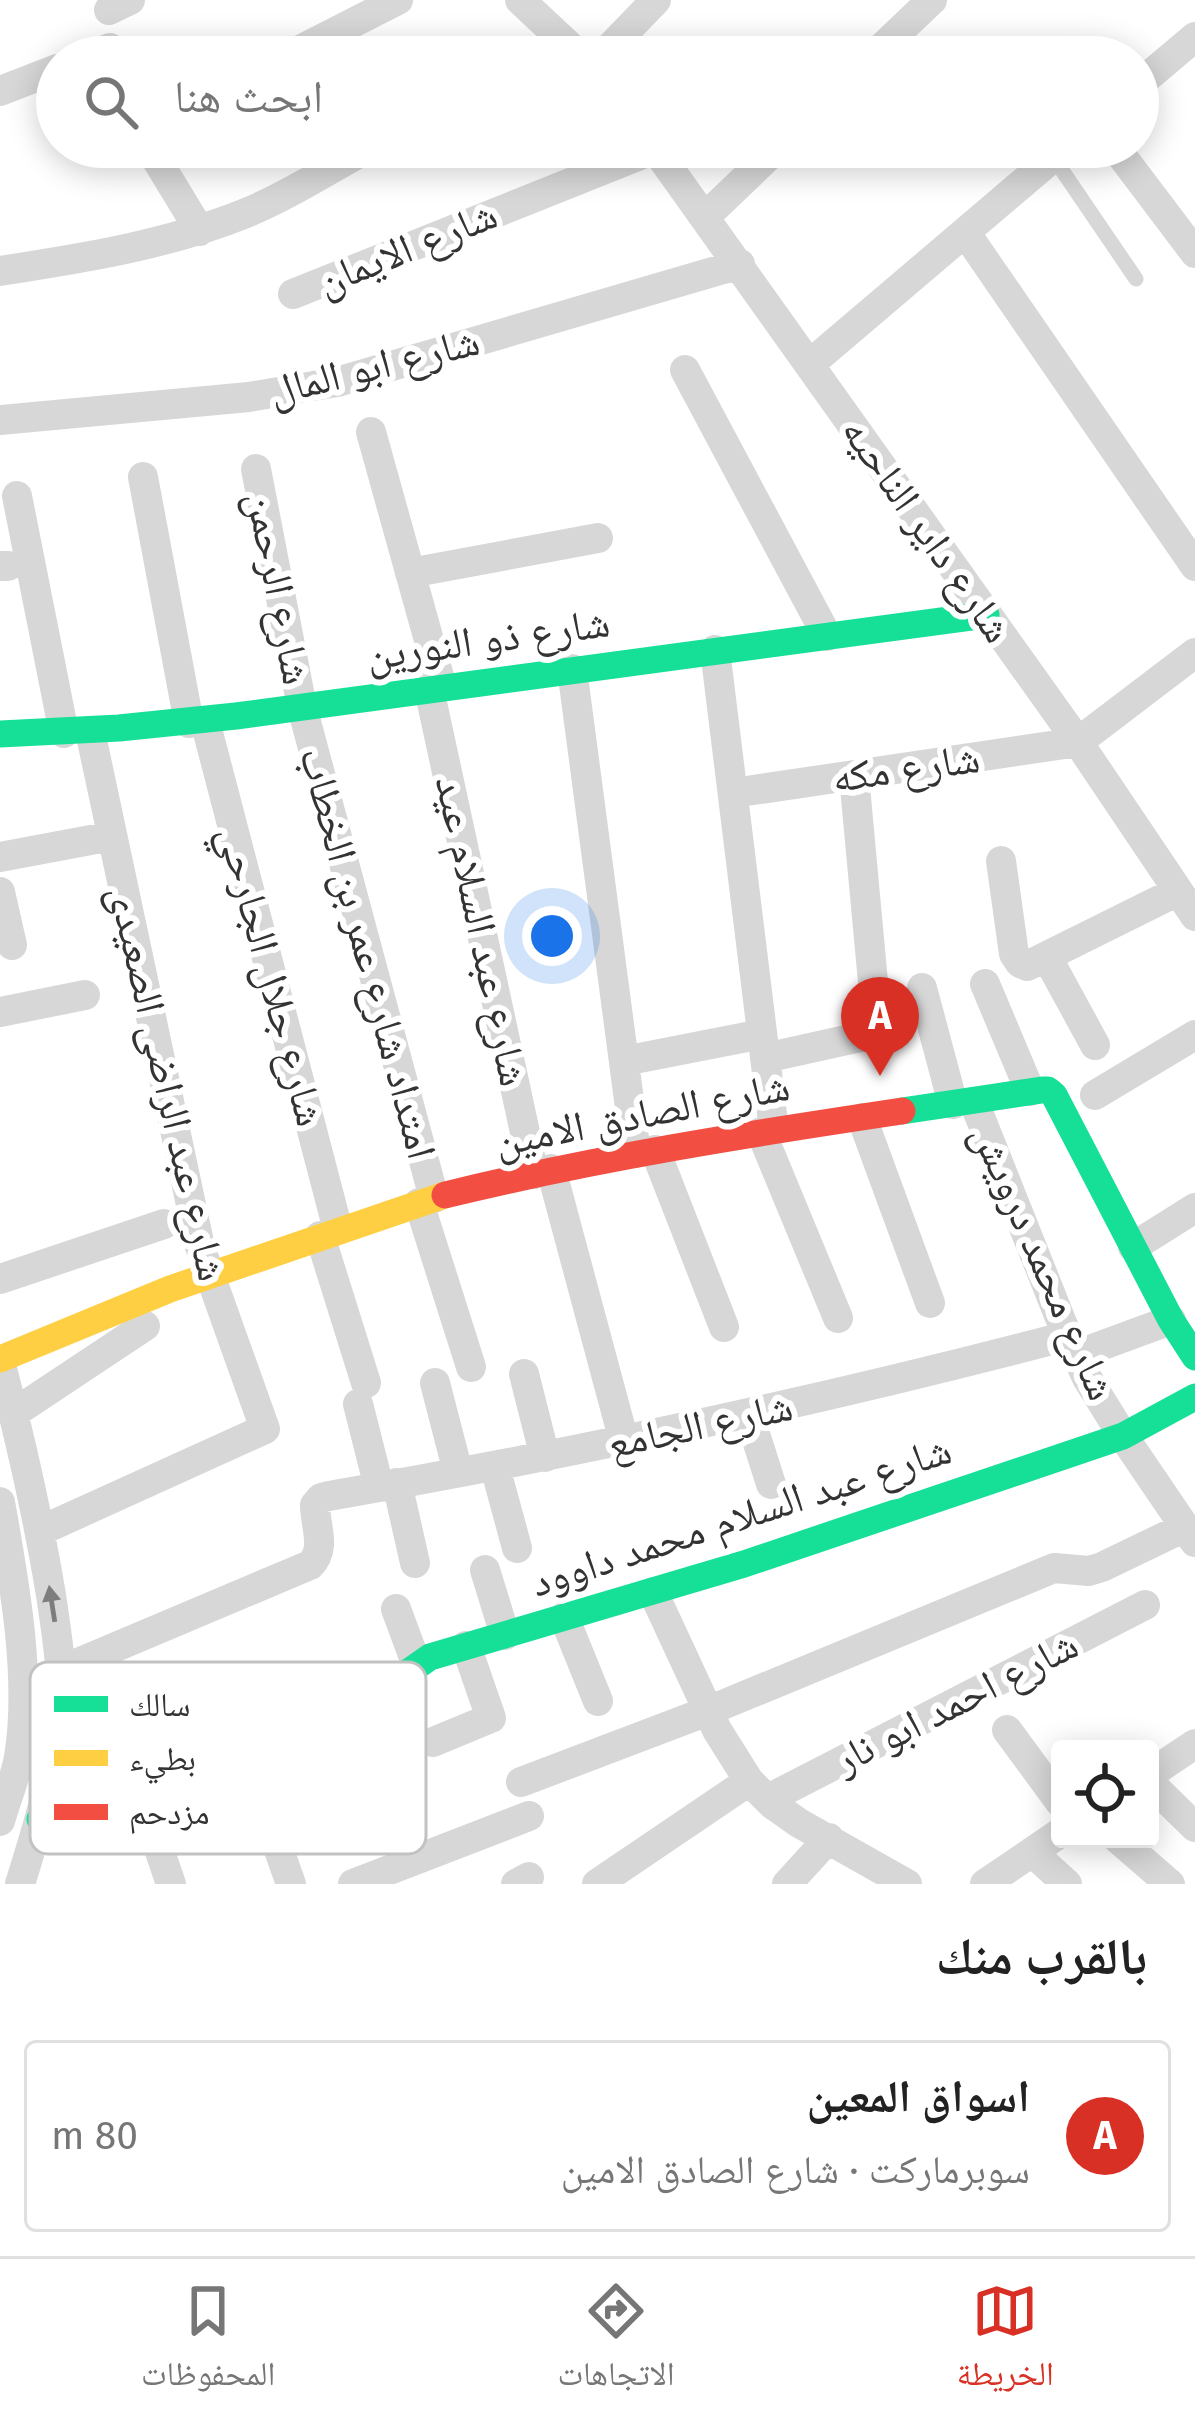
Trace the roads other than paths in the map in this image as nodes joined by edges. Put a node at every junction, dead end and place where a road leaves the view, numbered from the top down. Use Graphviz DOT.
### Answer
graph roads {
  1 [pos="398,0"];
  2 [pos="520,0"];
  3 [pos="656,0"];
  4 [pos="932,0"];
  5 [pos="327,36"];
  6 [pos="559,36"];
  7 [pos="621,36"];
  8 [pos="894,36"];
  9 [pos="1195,37"];
  10 [pos="1159,67"];
  11 [pos="36,77"];
  12 [pos="0,91"];
  13 [pos="162,168"];
  14 [pos="331,168"];
  15 [pos="605,168"];
  16 [pos="669,168"];
  17 [pos="756,168"];
  18 [pos="1040,168"];
  19 [pos="1069,168"];
  20 [pos="1131,168"];
  21 [pos="705,217"];
  22 [pos="200,230"];
  23 [pos="965,232"];
  24 [pos="1195,253"];
  25 [pos="740,264"];
  26 [pos="0,271"];
  27 [pos="1136,279"];
  28 [pos="293,294"];
  29 [pos="810,364"];
  30 [pos="685,370"];
  31 [pos="0,420"];
  32 [pos="371,432"];
  33 [pos="256,469"];
  34 [pos="143,477"];
  35 [pos="17,496"];
  36 [pos="598,538"];
  37 [pos="1195,566"];
  38 [pos="410,573"];
  39 [pos="986,615"];
  40 [pos="827,635"];
  41 [pos="715,650"];
  42 [pos="1195,653"];
  43 [pos="572,669"];
  44 [pos="435,688"];
  45 [pos="302,707"];
  46 [pos="197,722"];
  47 [pos="77,732"];
  48 [pos="0,734"];
  49 [pos="1078,742"];
  50 [pos="854,776"];
  51 [pos="733,794"];
  52 [pos="112,836"];
  53 [pos="0,857"];
  54 [pos="1001,861"];
  55 [pos="0,892"];
  56 [pos="1186,903"];
  57 [pos="12,945"];
  58 [pos="1047,957"];
  59 [pos="985,983"];
  60 [pos="922,988"];
  61 [pos="874,993"];
  62 [pos="85,995"];
  63 [pos="0,1012"];
  64 [pos="1195,1035"];
  65 [pos="860,1037"];
  66 [pos="1095,1045"];
  67 [pos="764,1046"];
  68 [pos="624,1061"];
  69 [pos="1042,1093"];
  70 [pos="1095,1095"];
  71 [pos="964,1103"];
  72 [pos="862,1118"];
  73 [pos="768,1131"];
  74 [pos="646,1152"];
  75 [pos="542,1172"];
  76 [pos="426,1201"];
  77 [pos="1195,1208"];
  78 [pos="164,1224"];
  79 [pos="329,1233"];
  80 [pos="1133,1247"];
  81 [pos="209,1275"];
  82 [pos="0,1280"];
  83 [pos="930,1303"];
  84 [pos="838,1318"];
  85 [pos="1171,1320"];
  86 [pos="145,1326"];
  87 [pos="724,1328"];
  88 [pos="1072,1345"];
  89 [pos="1195,1357"];
  90 [pos="0,1360"];
  91 [pos="471,1367"];
  92 [pos="524,1374"];
  93 [pos="435,1383"];
  94 [pos="1195,1397"];
  95 [pos="14,1413"];
  96 [pos="749,1415"];
  97 [pos="1123,1436"];
  98 [pos="624,1442"];
  99 [pos="545,1457"];
  100 [pos="495,1467"];
  101 [pos="458,1472"];
  102 [pos="771,1484"];
  103 [pos="388,1485"];
  104 [pos="0,1502"];
  105 [pos="40,1531"];
  106 [pos="1190,1534"];
  107 [pos="518,1547"];
  108 [pos="415,1563"];
  109 [pos="484,1570"];
  110 [pos="653,1592"];
  111 [pos="1144,1604"];
  112 [pos="396,1609"];
  113 [pos="7,1610"];
  114 [pos="564,1617"];
  115 [pos="505,1635"];
  116 [pos="466,1646"];
  117 [pos="58,1662"];
  118 [pos="79,1662"];
  119 [pos="416,1662"];
  120 [pos="419,1662"];
  121 [pos="598,1701"];
  122 [pos="708,1711"];
  123 [pos="1007,1730"];
  124 [pos="433,1742"];
  125 [pos="1195,1744"];
  126 [pos="1159,1768"];
  127 [pos="521,1782"];
  128 [pos="758,1790"];
  129 [pos="1051,1790"];
  130 [pos="1159,1792"];
  131 [pos="529,1816"];
  132 [pos="0,1821"];
  133 [pos="1195,1826"];
  134 [pos="829,1838"];
  135 [pos="1051,1839"];
  136 [pos="1129,1848"];
  137 [pos="30,1852"];
  138 [pos="1032,1852"];
  139 [pos="161,1854"];
  140 [pos="280,1854"];
  141 [pos="403,1854"];
  142 [pos="406,1864"];
  143 [pos="20,1884"];
  144 [pos="171,1884"];
  145 [pos="291,1884"];
  146 [pos="353,1884"];
  147 [pos="598,1884"];
  148 [pos="788,1884"];
  149 [pos="907,1884"];
  150 [pos="985,1884"];
  151 [pos="1067,1884"];
  152 [pos="1171,1884"];
  1 -- 5 [label="street"];
  2 -- 6 [label="street"];
  3 -- 7 [label="street"];
  4 -- 8 [label="street"];
  9 -- 10 [label="street"];
  11 -- 12 [label="street"];
  13 -- 22 [label="street"];
  14 -- 22 [label="street"];
  15 -- 28 [label="street, شارع الايمان"];
  16 -- 21 [label="street, شارع داير الناحيه"];
  17 -- 21 [label="street"];
  18 -- 23 [label="street"];
  19 -- 27 [label="lane"];
  20 -- 24 [label="street"];
  21 -- 25 [label="street, شارع داير الناحيه"];
  22 -- 26 [label="street"];
  23 -- 29 [label="street"];
  23 -- 37 [label="street"];
  25 -- 29 [label="street, شارع داير الناحيه"];
  25 -- 31 [label="street, شارع ابو المال"];
  29 -- 39 [label="street, شارع داير الناحيه"];
  30 -- 40 [label="street"];
  32 -- 38 [label="street, شارع عبد السلام عيد"];
  33 -- 45 [label="street, شارع الرحمن"];
  34 -- 46 [label="street, شارع جلال الجارحي"];
  35 -- 47 [label="street, شارع عبد الراضى الصعيدى"];
  36 -- 38 [label="street"];
  38 -- 44 [label="street, شارع عبد السلام عيد"];
  39 -- 40 [label="street, شارع ذو النورين"];
  39 -- 49 [label="street, شارع داير الناحيه"];
  40 -- 41 [label="street, شارع ذو النورين"];
  41 -- 43 [label="street, شارع ذو النورين"];
  41 -- 51 [label="street"];
  42 -- 49 [label="street"];
  43 -- 44 [label="street, شارع ذو النورين"];
  43 -- 68 [label="street"];
  44 -- 45 [label="street, شارع ذو النورين"];
  44 -- 75 [label="street, شارع عبد السلام عيد"];
  45 -- 46 [label="street, شارع ذو النورين"];
  45 -- 76 [label="street, امتداد شارع عمر بن الخطاب"];
  46 -- 47 [label="street, شارع ذو النورين"];
  46 -- 79 [label="street, شارع جلال الجارحي"];
  47 -- 48 [label="street, شارع ذو النورين"];
  47 -- 52 [label="street, شارع عبد الراضى الصعيدى"];
  49 -- 50 [label="street, شارع مكه"];
  49 -- 56 [label="street, شارع داير الناحيه"];
  50 -- 51 [label="street, شارع مكه"];
  50 -- 61 [label="street"];
  51 -- 67 [label="street"];
  52 -- 53 [label="street"];
  52 -- 81 [label="street, شارع عبد الراضى الصعيدى"];
  54 -- 58 [label="street"];
  55 -- 57 [label="street"];
  56 -- 58 [label="street"];
  58 -- 66 [label="street"];
  59 -- 69 [label="street, شارع محمد درويش"];
  60 -- 71 [label="street, شارع محمد درويش"];
  62 -- 63 [label="street"];
  64 -- 70 [label="street"];
  65 -- 67 [label="street"];
  67 -- 68 [label="street"];
  67 -- 73 [label="street"];
  68 -- 74 [label="street"];
  69 -- 71 [label="street, شارع الصادق الامين"];
  69 -- 80 [label="street"];
  71 -- 72 [label="street, شارع الصادق الامين"];
  71 -- 88 [label="street, شارع محمد درويش"];
  72 -- 73 [label="street, شارع الصادق الامين"];
  72 -- 83 [label="street"];
  73 -- 74 [label="street, شارع الصادق الامين"];
  73 -- 84 [label="street"];
  74 -- 75 [label="street, شارع الصادق الامين"];
  74 -- 87 [label="street"];
  75 -- 76 [label="street, شارع الصادق الامين"];
  75 -- 98 [label="street, شارع عبد السلام عيد"];
  76 -- 79 [label="street, شارع الصادق الامين"];
  76 -- 91 [label="street, امتداد شارع عمر بن الخطاب"];
  77 -- 80 [label="street"];
  78 -- 82 [label="street"];
  79 -- 81 [label="street, شارع الصادق الامين"];
  79 -- 103 [label="street, شارع جلال الجارحي"];
  80 -- 85 [label="street"];
  81 -- 90 [label="street, شارع الصادق الامين"];
  81 -- 105 [label="street, شارع عبد الراضى الصعيدى"];
  85 -- 88 [label="street, شارع الجامع"];
  85 -- 89 [label="street"];
  86 -- 95 [label="street"];
  88 -- 96 [label="street, شارع الجامع"];
  88 -- 97 [label="street, شارع محمد درويش"];
  90 -- 95 [label="street"];
  92 -- 99 [label="street"];
  93 -- 101 [label="street"];
  94 -- 97 [label="street, شارع عبد السلام محمد داوود"];
  95 -- 105 [label="street"];
  96 -- 98 [label="street, شارع الجامع"];
  96 -- 102 [label="street"];
  97 -- 106 [label="street, شارع محمد درويش"];
  97 -- 110 [label="street, شارع عبد السلام محمد داوود"];
  98 -- 99 [label="street, شارع الجامع"];
  99 -- 100 [label="street, شارع الجامع"];
  100 -- 101 [label="street, شارع الجامع"];
  100 -- 107 [label="street"];
  101 -- 103 [label="street, شارع الجامع"];
  103 -- 108 [label="street, شارع جلال الجارحي"];
  103 -- 118 [label="street, شارع الجامع"];
  104 -- 113 [label="street"];
  117 -- 105 [label="street, one-way"];
  106 -- 122 [label="street"];
  109 -- 115 [label="street"];
  110 -- 114 [label="street, شارع عبد السلام محمد داوود"];
  110 -- 122 [label="street"];
  111 -- 128 [label="street, شارع احمد ابو نار"];
  112 -- 119 [label="street"];
  113 -- 132 [label="street"];
  114 -- 115 [label="street, شارع عبد السلام محمد داوود"];
  114 -- 121 [label="street"];
  115 -- 116 [label="street, شارع عبد السلام محمد داوود"];
  116 -- 120 [label="street, شارع عبد السلام محمد داوود"];
  116 -- 124 [label="street"];
  122 -- 127 [label="street"];
  122 -- 128 [label="street"];
  123 -- 129 [label="street"];
  125 -- 126 [label="street"];
  128 -- 134 [label="street"];
  128 -- 147 [label="street, شارع احمد ابو نار"];
  130 -- 133 [label="street"];
  131 -- 142 [label="street"];
  134 -- 148 [label="street"];
  134 -- 149 [label="street"];
  135 -- 138 [label="street"];
  136 -- 152 [label="street"];
  137 -- 143 [label="street"];
  138 -- 150 [label="street"];
  138 -- 151 [label="street"];
  139 -- 144 [label="street"];
  140 -- 145 [label="street"];
  141 -- 142 [label="street"];
  142 -- 146 [label="street"];
}
